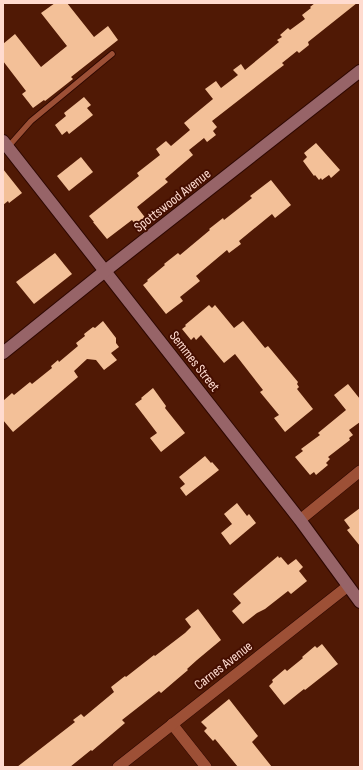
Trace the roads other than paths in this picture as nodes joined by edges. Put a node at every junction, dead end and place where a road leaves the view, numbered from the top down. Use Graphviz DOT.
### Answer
graph roads {
  1 [pos="112,54"];
  2 [pos="360,71"];
  3 [pos="5,147"];
  4 [pos="105,271"];
  5 [pos="3,353"];
  6 [pos="360,471"];
  7 [pos="300,520"];
  8 [pos="348,586"];
  9 [pos="360,602"];
  10 [pos="172,724"];
  11 [pos="118,767"];
  12 [pos="206,767"];
  1 -- 3 [label="lane"];
  2 -- 4 [label="main road, Spottswood Avenue"];
  3 -- 4 [label="main road, Semmes Street"];
  4 -- 5 [label="main road, Spottswood Avenue"];
  4 -- 7 [label="main road, Semmes Street"];
  6 -- 7 [label="street"];
  7 -- 8 [label="main road, Semmes Street"];
  8 -- 9 [label="main road, Semmes Street"];
  8 -- 10 [label="street, Carnes Avenue"];
  10 -- 11 [label="street, Carnes Avenue"];
  10 -- 12 [label="street"];
}
